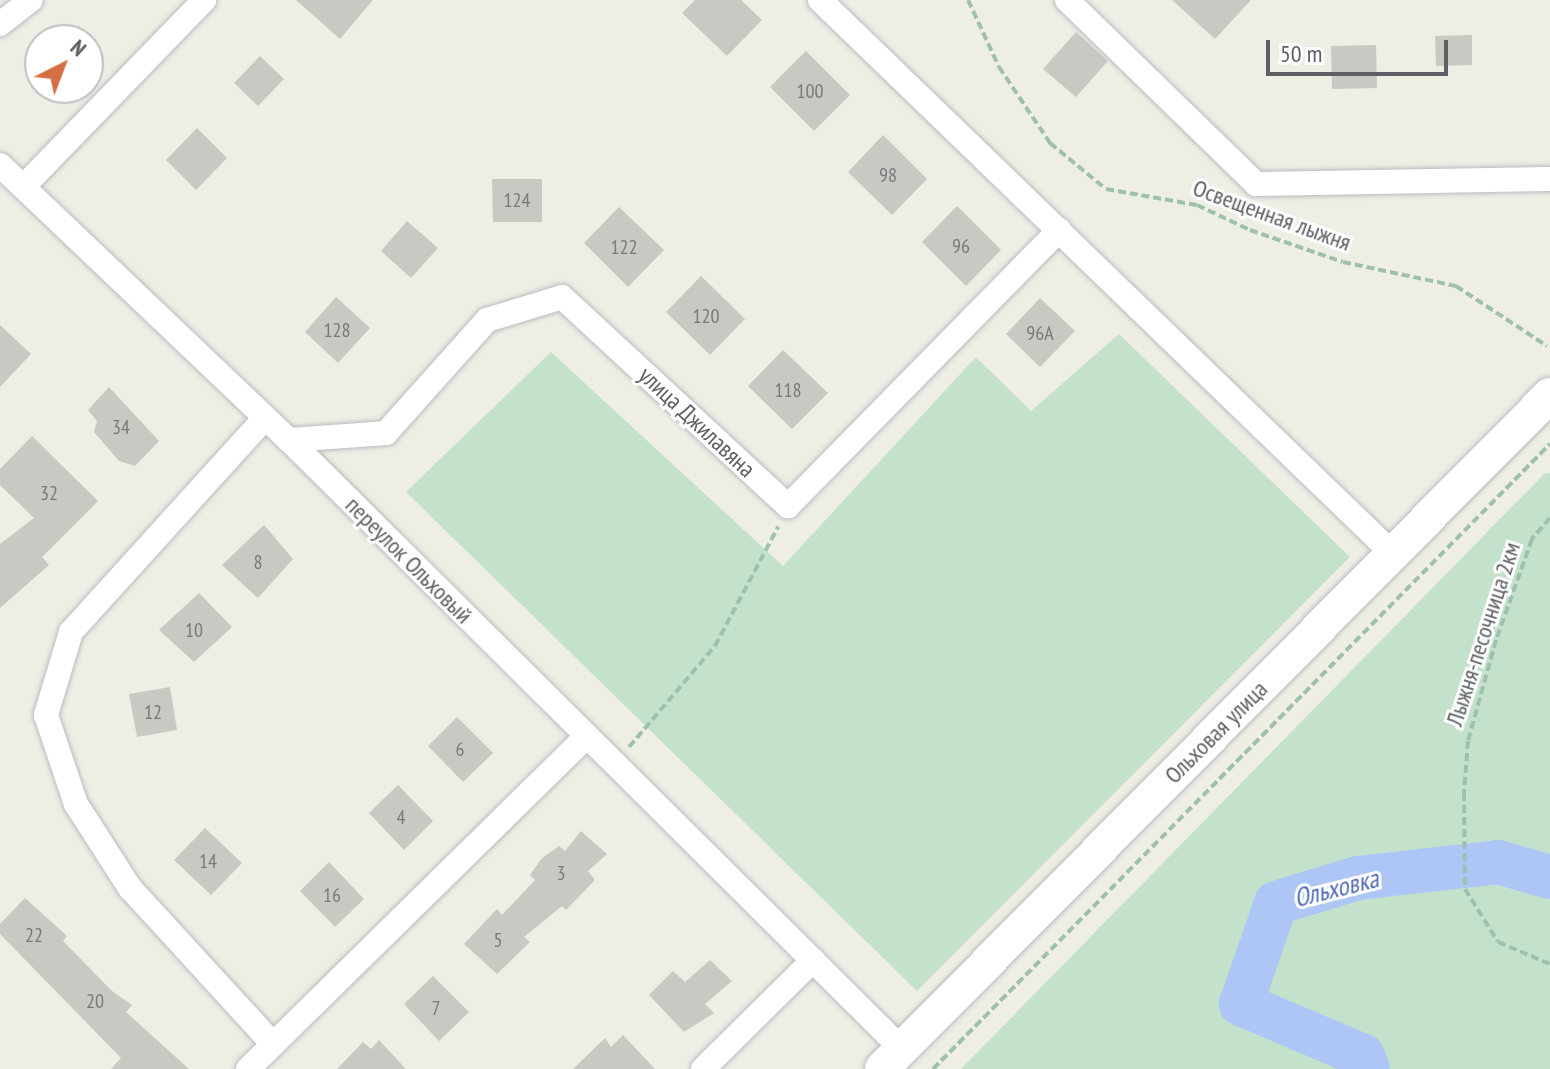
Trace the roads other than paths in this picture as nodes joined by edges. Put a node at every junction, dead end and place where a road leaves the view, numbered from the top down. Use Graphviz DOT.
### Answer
graph roads {
  1 [pos="31,0"];
  2 [pos="204,0"];
  3 [pos="820,0"];
  4 [pos="1067,0"];
  5 [pos="0,24"];
  6 [pos="0,165"];
  7 [pos="1550,179"];
  8 [pos="24,186"];
  9 [pos="1059,230"];
  10 [pos="1550,395"];
  11 [pos="264,419"];
  12 [pos="289,440"];
  13 [pos="1393,554"];
  14 [pos="587,736"];
  15 [pos="813,960"];
  16 [pos="273,1044"];
  17 [pos="892,1059"];
  18 [pos="248,1069"];
  19 [pos="703,1069"];
  1 -- 5 [label="street"];
  2 -- 8 [label="street"];
  3 -- 9 [label="street"];
  4 -- 7 [label="street"];
  6 -- 8 [label="street, переулок Ольховый"];
  8 -- 11 [label="street, переулок Ольховый"];
  9 -- 12 [label="street, улица Джилавяна"];
  9 -- 13 [label="street"];
  10 -- 13 [label="main road, Ольховая улица"];
  11 -- 12 [label="street, переулок Ольховый"];
  11 -- 16 [label="street"];
  12 -- 14 [label="street, переулок Ольховый"];
  13 -- 17 [label="main road, Ольховая улица"];
  14 -- 15 [label="street, переулок Ольховый"];
  14 -- 16 [label="street"];
  15 -- 17 [label="street, переулок Ольховый"];
  15 -- 19 [label="street"];
  16 -- 18 [label="street"];
}
